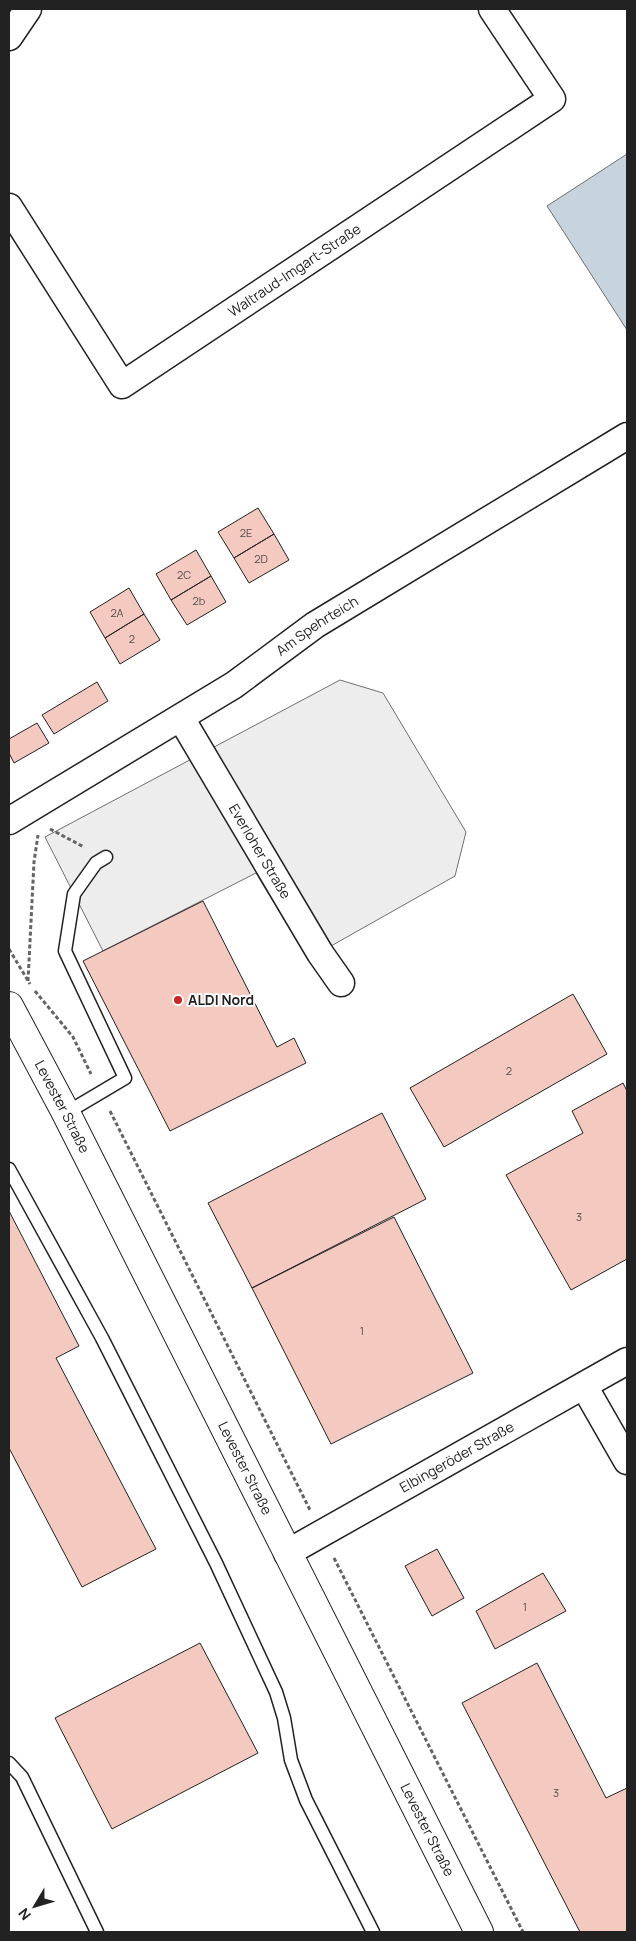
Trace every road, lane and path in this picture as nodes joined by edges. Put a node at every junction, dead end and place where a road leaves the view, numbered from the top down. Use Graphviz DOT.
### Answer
graph roads {
  1 [pos="28,9"];
  2 [pos="492,9"];
  3 [pos="9,37"];
  4 [pos="9,207"];
  5 [pos="627,436"];
  6 [pos="181,718"];
  7 [pos="36,815"];
  8 [pos="9,821"];
  9 [pos="106,857"];
  10 [pos="9,949"];
  11 [pos="28,982"];
  12 [pos="341,983"];
  13 [pos="9,1006"];
  14 [pos="101,1093"];
  15 [pos="66,1113"];
  16 [pos="9,1169"];
  17 [pos="627,1361"];
  18 [pos="584,1386"];
  19 [pos="627,1461"];
  20 [pos="321,1533"];
  21 [pos="287,1553"];
  22 [pos="9,1763"];
  23 [pos="97,1932"];
  24 [pos="373,1932"];
  25 [pos="479,1932"];
  26 [pos="523,1932"];
  1 -- 3 [label="street"];
  2 -- 4 [label="street, Waltraud-Imgart-Straße"];
  5 -- 6 [label="street, Am Spehrteich"];
  6 -- 7 [label="street, Am Spehrteich"];
  6 -- 12 [label="street, Everloher Straße"];
  7 -- 8 [label="street, Am Spehrteich"];
  7 -- 9 [label="path"];
  7 -- 11 [label="path"];
  9 -- 14 [label="lane"];
  10 -- 11 [label="path"];
  11 -- 14 [label="path"];
  13 -- 15 [label="street, Levester Straße"];
  14 -- 15 [label="lane"];
  14 -- 20 [label="path"];
  15 -- 21 [label="street, Levester Straße"];
  16 -- 24 [label="lane"];
  17 -- 18 [label="street, Elbingeröder Straße"];
  18 -- 19 [label="street"];
  18 -- 20 [label="street, Elbingeröder Straße"];
  20 -- 21 [label="street, Elbingeröder Straße"];
  20 -- 26 [label="path"];
  21 -- 25 [label="street, Levester Straße"];
  22 -- 23 [label="lane"];
}
